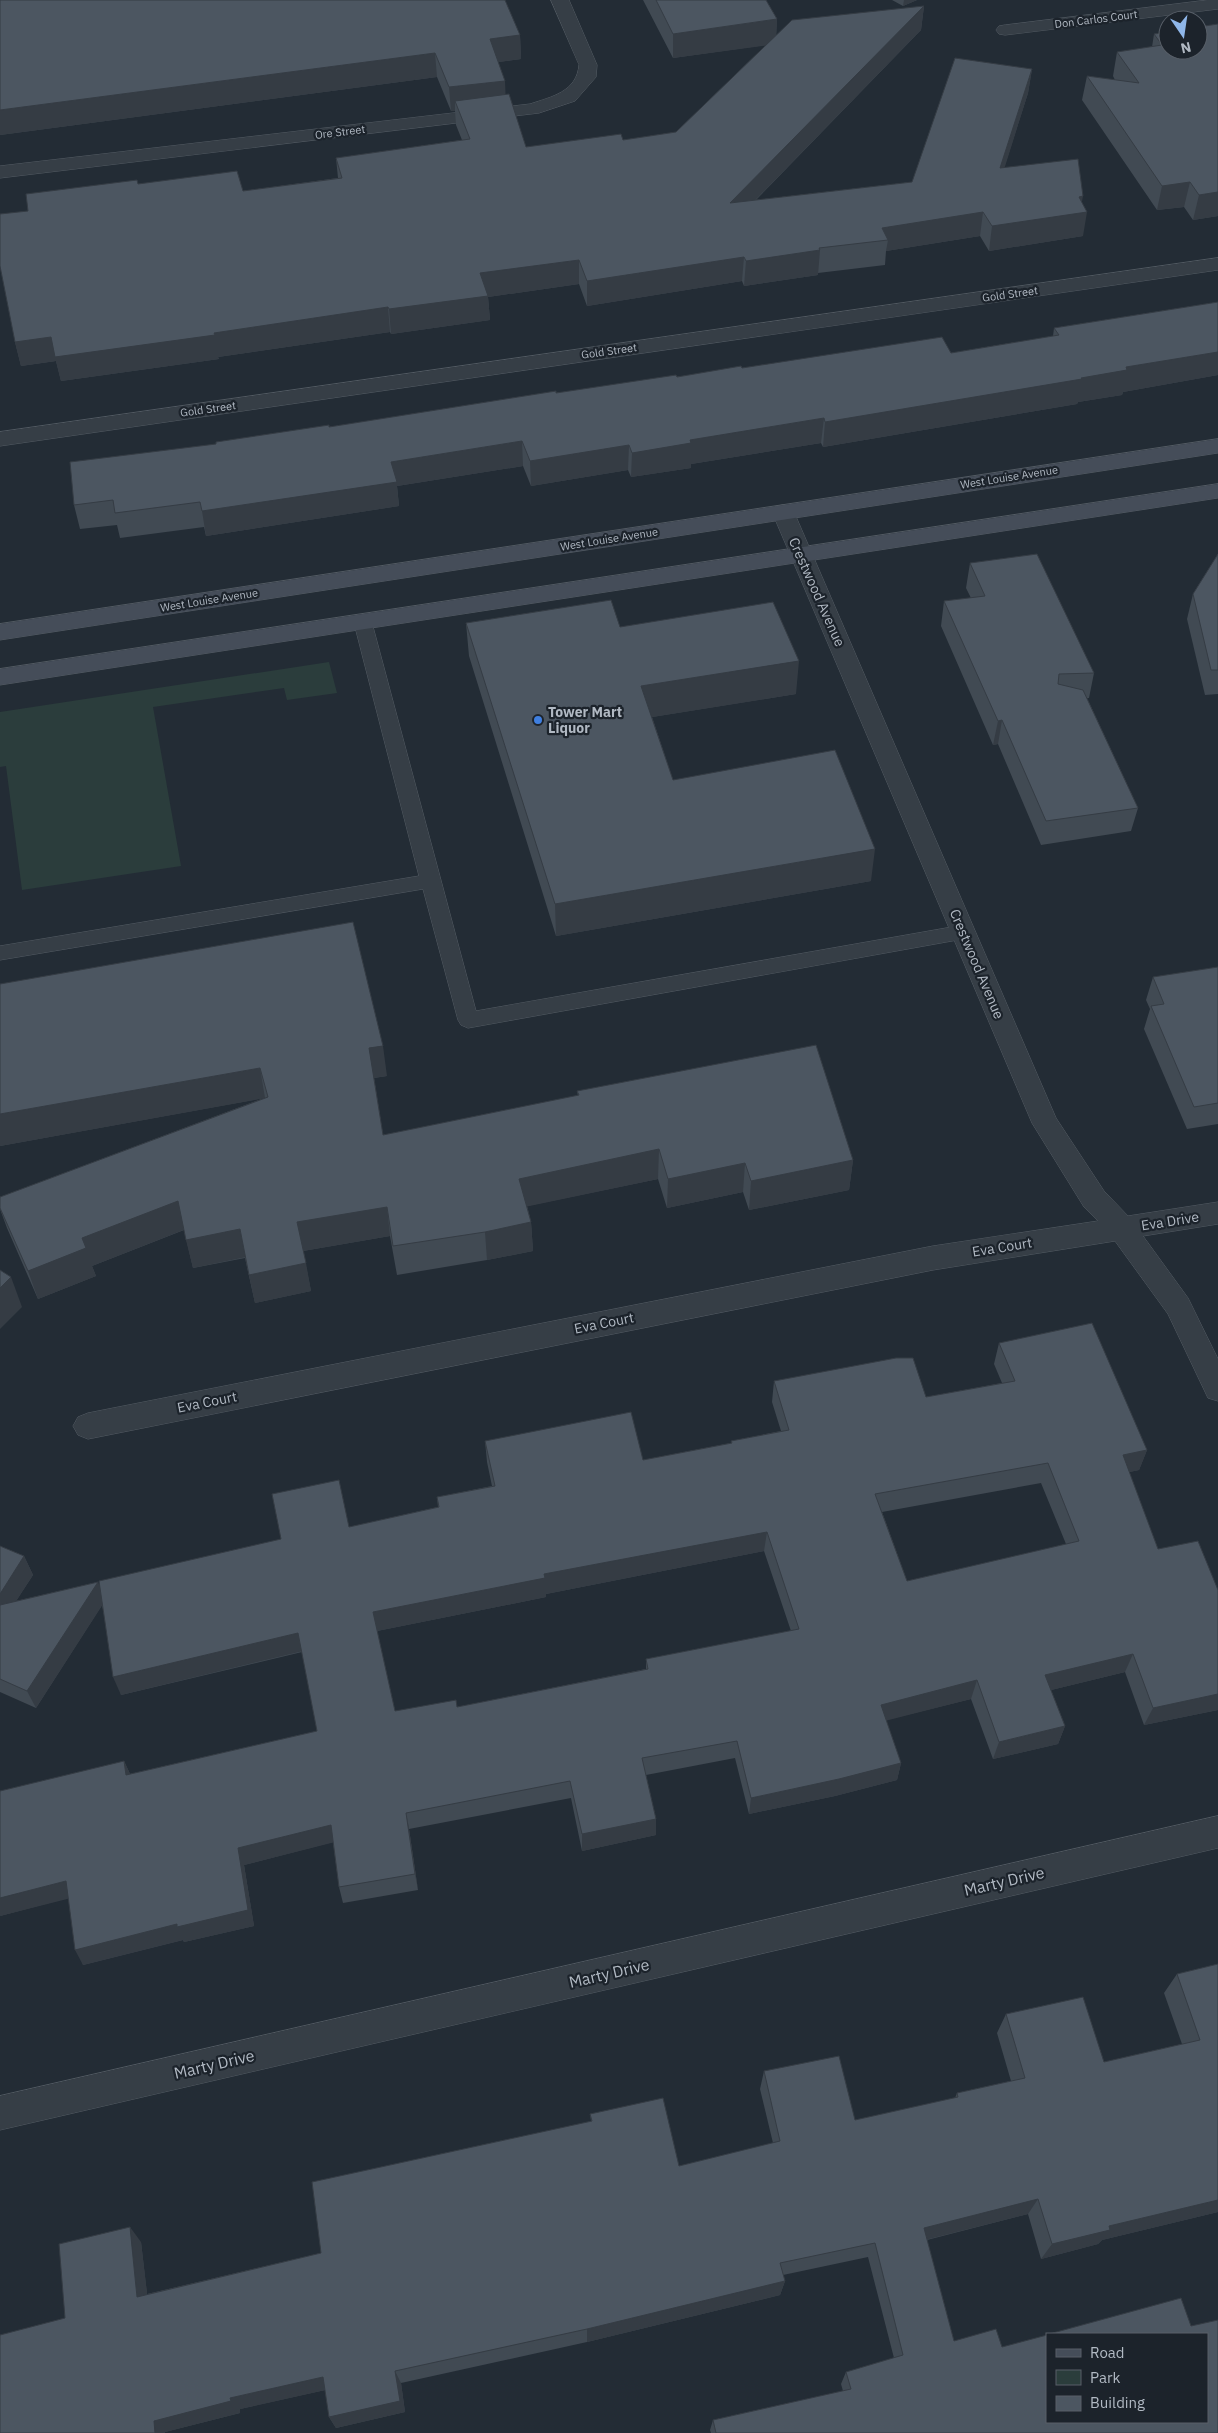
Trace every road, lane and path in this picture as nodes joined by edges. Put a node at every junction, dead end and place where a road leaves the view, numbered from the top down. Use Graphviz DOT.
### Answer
graph roads {
  1 [pos="560,0"];
  2 [pos="1218,4"];
  3 [pos="1004,30"];
  4 [pos="0,172"];
  5 [pos="1218,264"];
  6 [pos="0,439"];
  7 [pos="1218,446"];
  8 [pos="1218,491"];
  9 [pos="783,512"];
  10 [pos="800,555"];
  11 [pos="363,622"];
  12 [pos="0,632"];
  13 [pos="0,677"];
  14 [pos="430,881"];
  15 [pos="963,932"];
  16 [pos="0,952"];
  17 [pos="1218,1213"];
  18 [pos="1122,1228"];
  19 [pos="1218,1389"];
  20 [pos="88,1426"];
  21 [pos="1218,1832"];
  22 [pos="0,2113"];
  1 -- 4 [label="street, Ore Street"];
  2 -- 3 [label="street, Don Carlos Court"];
  5 -- 6 [label="street, Gold Street"];
  7 -- 9 [label="main road, West Louise Avenue"];
  8 -- 10 [label="main road"];
  9 -- 10 [label="street, Crestwood Avenue"];
  9 -- 12 [label="main road, West Louise Avenue"];
  10 -- 11 [label="main road"];
  10 -- 15 [label="street, Crestwood Avenue"];
  11 -- 13 [label="main road"];
  11 -- 14 [label="lane"];
  14 -- 15 [label="lane"];
  14 -- 16 [label="lane"];
  15 -- 18 [label="street, Crestwood Avenue"];
  17 -- 18 [label="street, Eva Drive"];
  18 -- 19 [label="street, Crestwood Avenue"];
  18 -- 20 [label="street, Eva Court"];
  21 -- 22 [label="street, Marty Drive"];
}
